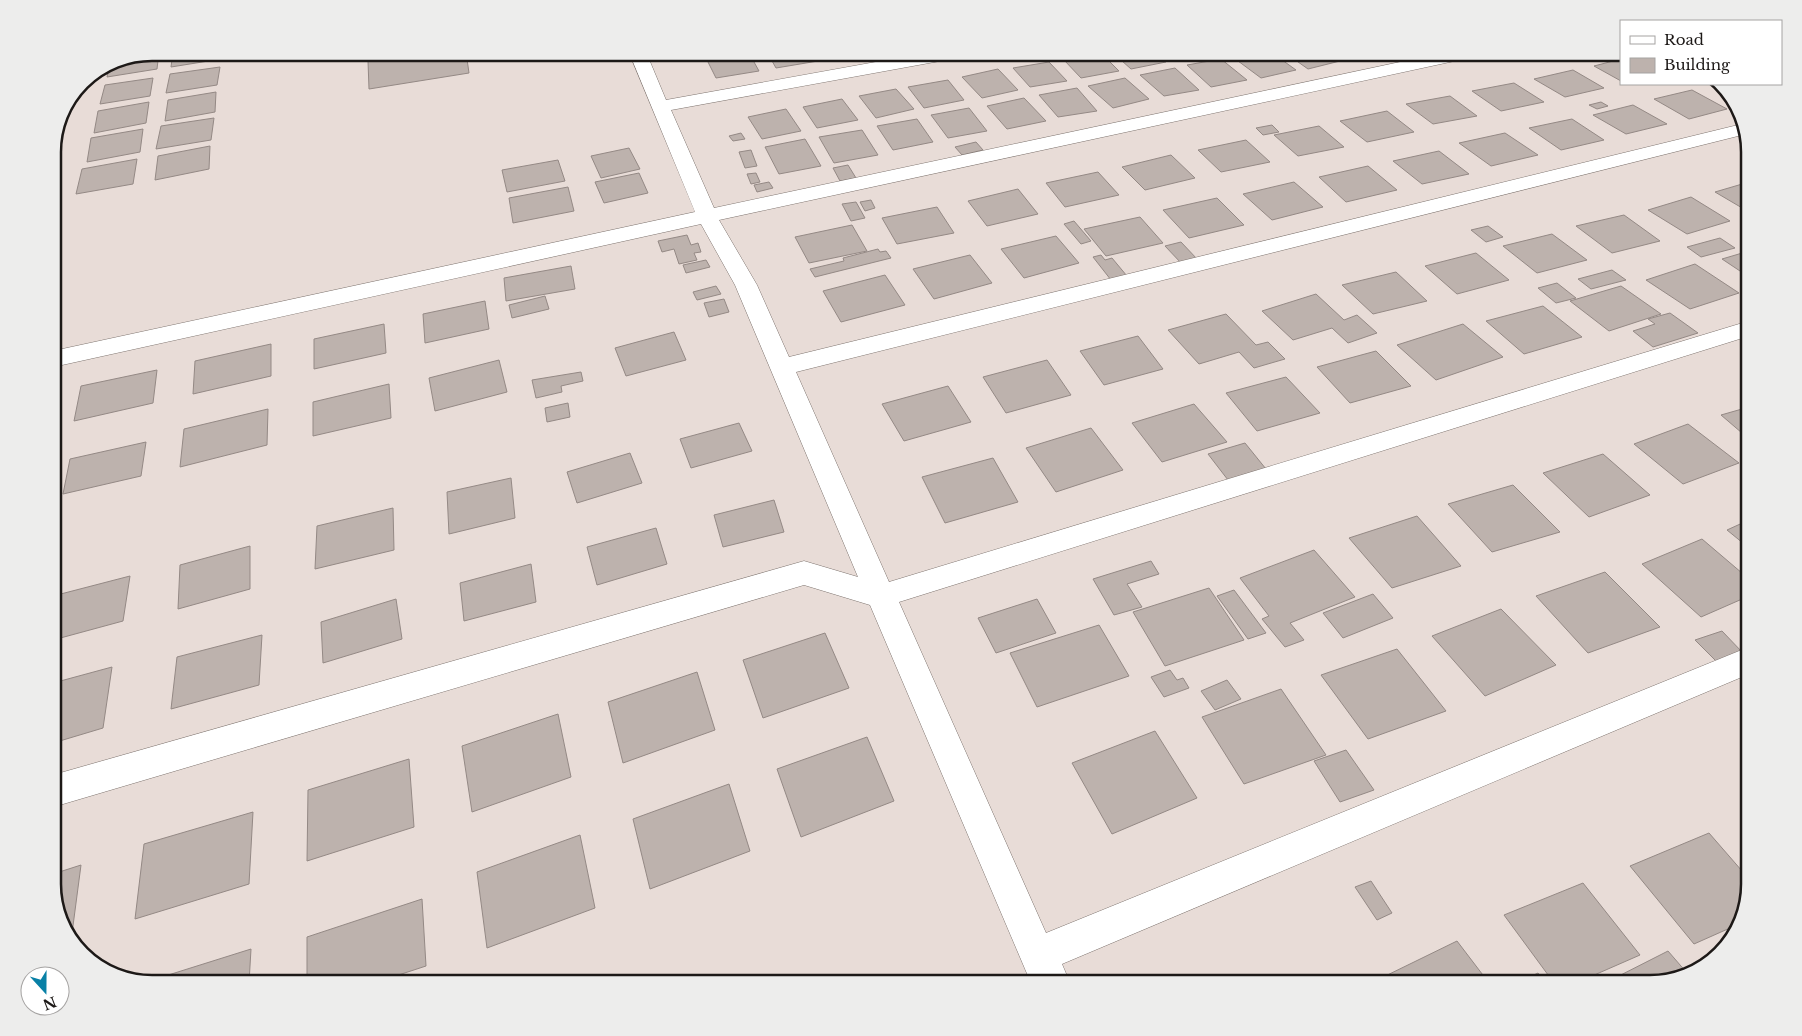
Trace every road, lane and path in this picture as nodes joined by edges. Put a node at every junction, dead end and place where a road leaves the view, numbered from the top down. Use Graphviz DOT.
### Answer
graph roads {
  1 [pos="641,61"];
  2 [pos="869,61"];
  3 [pos="912,61"];
  4 [pos="1431,61"];
  5 [pos="874,68"];
  6 [pos="660,107"];
  7 [pos="1738,131"];
  8 [pos="707,216"];
  9 [pos="1741,330"];
  10 [pos="61,357"];
  11 [pos="782,367"];
  12 [pos="881,596"];
  13 [pos="1741,664"];
  14 [pos="61,788"];
  15 [pos="1044,970"];
  1 -- 6 [label="street"];
  2 -- 5 [label="street"];
  3 -- 5 [label="street"];
  4 -- 8 [label="street"];
  5 -- 6 [label="street"];
  6 -- 8 [label="street"];
  7 -- 11 [label="street"];
  8 -- 10 [label="street"];
  8 -- 11 [label="street"];
  9 -- 12 [label="street"];
  11 -- 12 [label="street"];
  12 -- 14 [label="street"];
  12 -- 15 [label="street"];
  13 -- 15 [label="street"];
}
